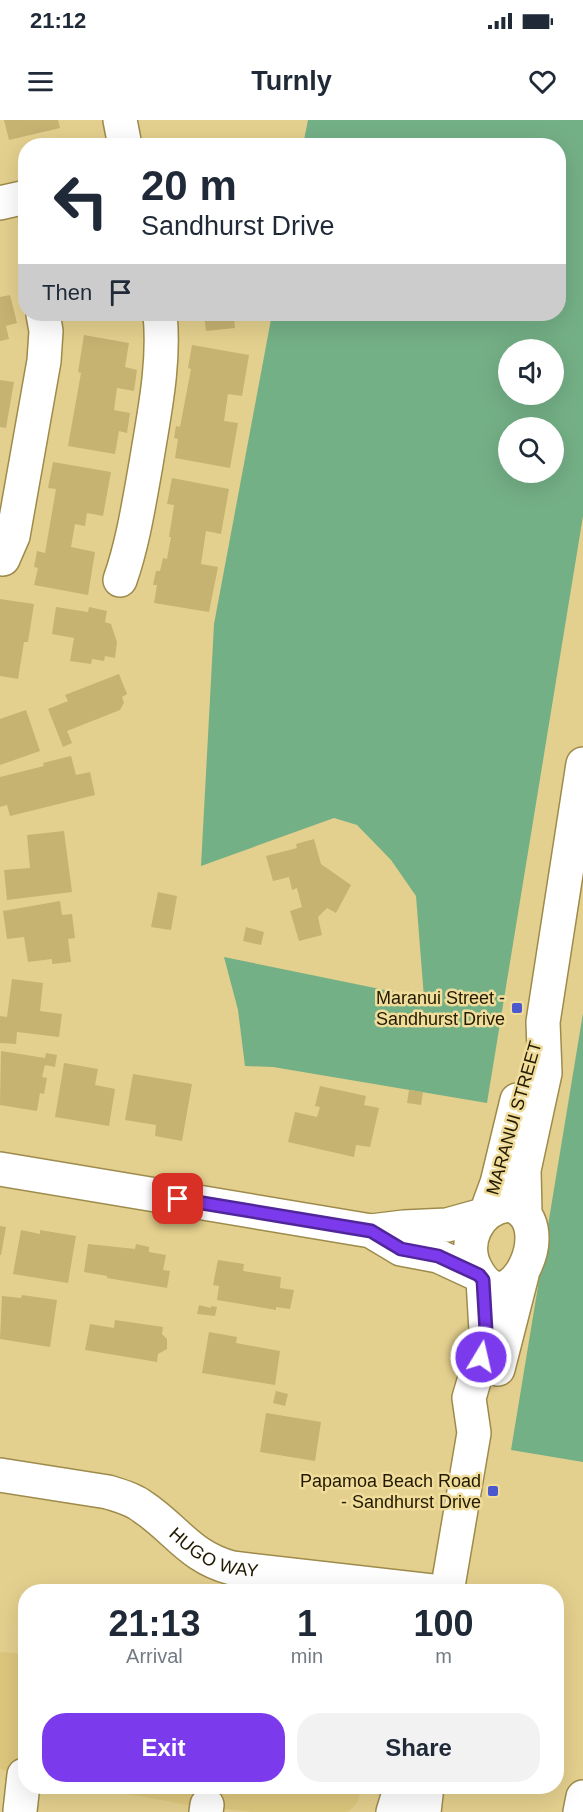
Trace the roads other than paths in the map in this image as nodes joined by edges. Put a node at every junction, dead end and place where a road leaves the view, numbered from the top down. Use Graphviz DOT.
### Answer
graph roads {
  1 [pos="120,120"];
  2 [pos="123,138"];
  3 [pos="44,321"];
  4 [pos="161,321"];
  5 [pos="3,559"];
  6 [pos="120,580"];
  7 [pos="583,764"];
  8 [pos="543,1022"];
  9 [pos="0,1169"];
  10 [pos="484,1214"];
  11 [pos="525,1214"];
  12 [pos="371,1231"];
  13 [pos="522,1275"];
  14 [pos="481,1278"];
  15 [pos="474,1432"];
  16 [pos="0,1475"];
  17 [pos="371,1584"];
  18 [pos="448,1584"];
  19 [pos="19,1794"];
  20 [pos="399,1794"];
  21 [pos="426,1794"];
  22 [pos="583,1797"];
  23 [pos="15,1810"];
  24 [pos="393,1812"];
  25 [pos="424,1812"];
  26 [pos="580,1812"];
  1 -- 2 [label="main road"];
  3 -- 5 [label="main road"];
  4 -- 6 [label="main road"];
  7 -- 8 [label="main road, MARANUI STREET"];
  8 -- 10 [label="main road, MARANUI STREET"];
  8 -- 11 [label="main road, MARANUI STREET"];
  9 -- 12 [label="main road"];
  10 -- 11 [label="main road"];
  10 -- 12 [label="main road"];
  10 -- 14 [label="main road"];
  11 -- 13 [label="main road"];
  12 -- 14 [label="main road"];
  13 -- 14 [label="main road"];
  13 -- 15 [label="main road"];
  14 -- 15 [label="main road"];
  15 -- 18 [label="main road"];
  16 -- 17 [label="main road, HUGO WAY"];
  19 -- 23 [label="main road"];
  20 -- 24 [label="main road"];
  21 -- 25 [label="main road"];
  22 -- 26 [label="main road"];
}
